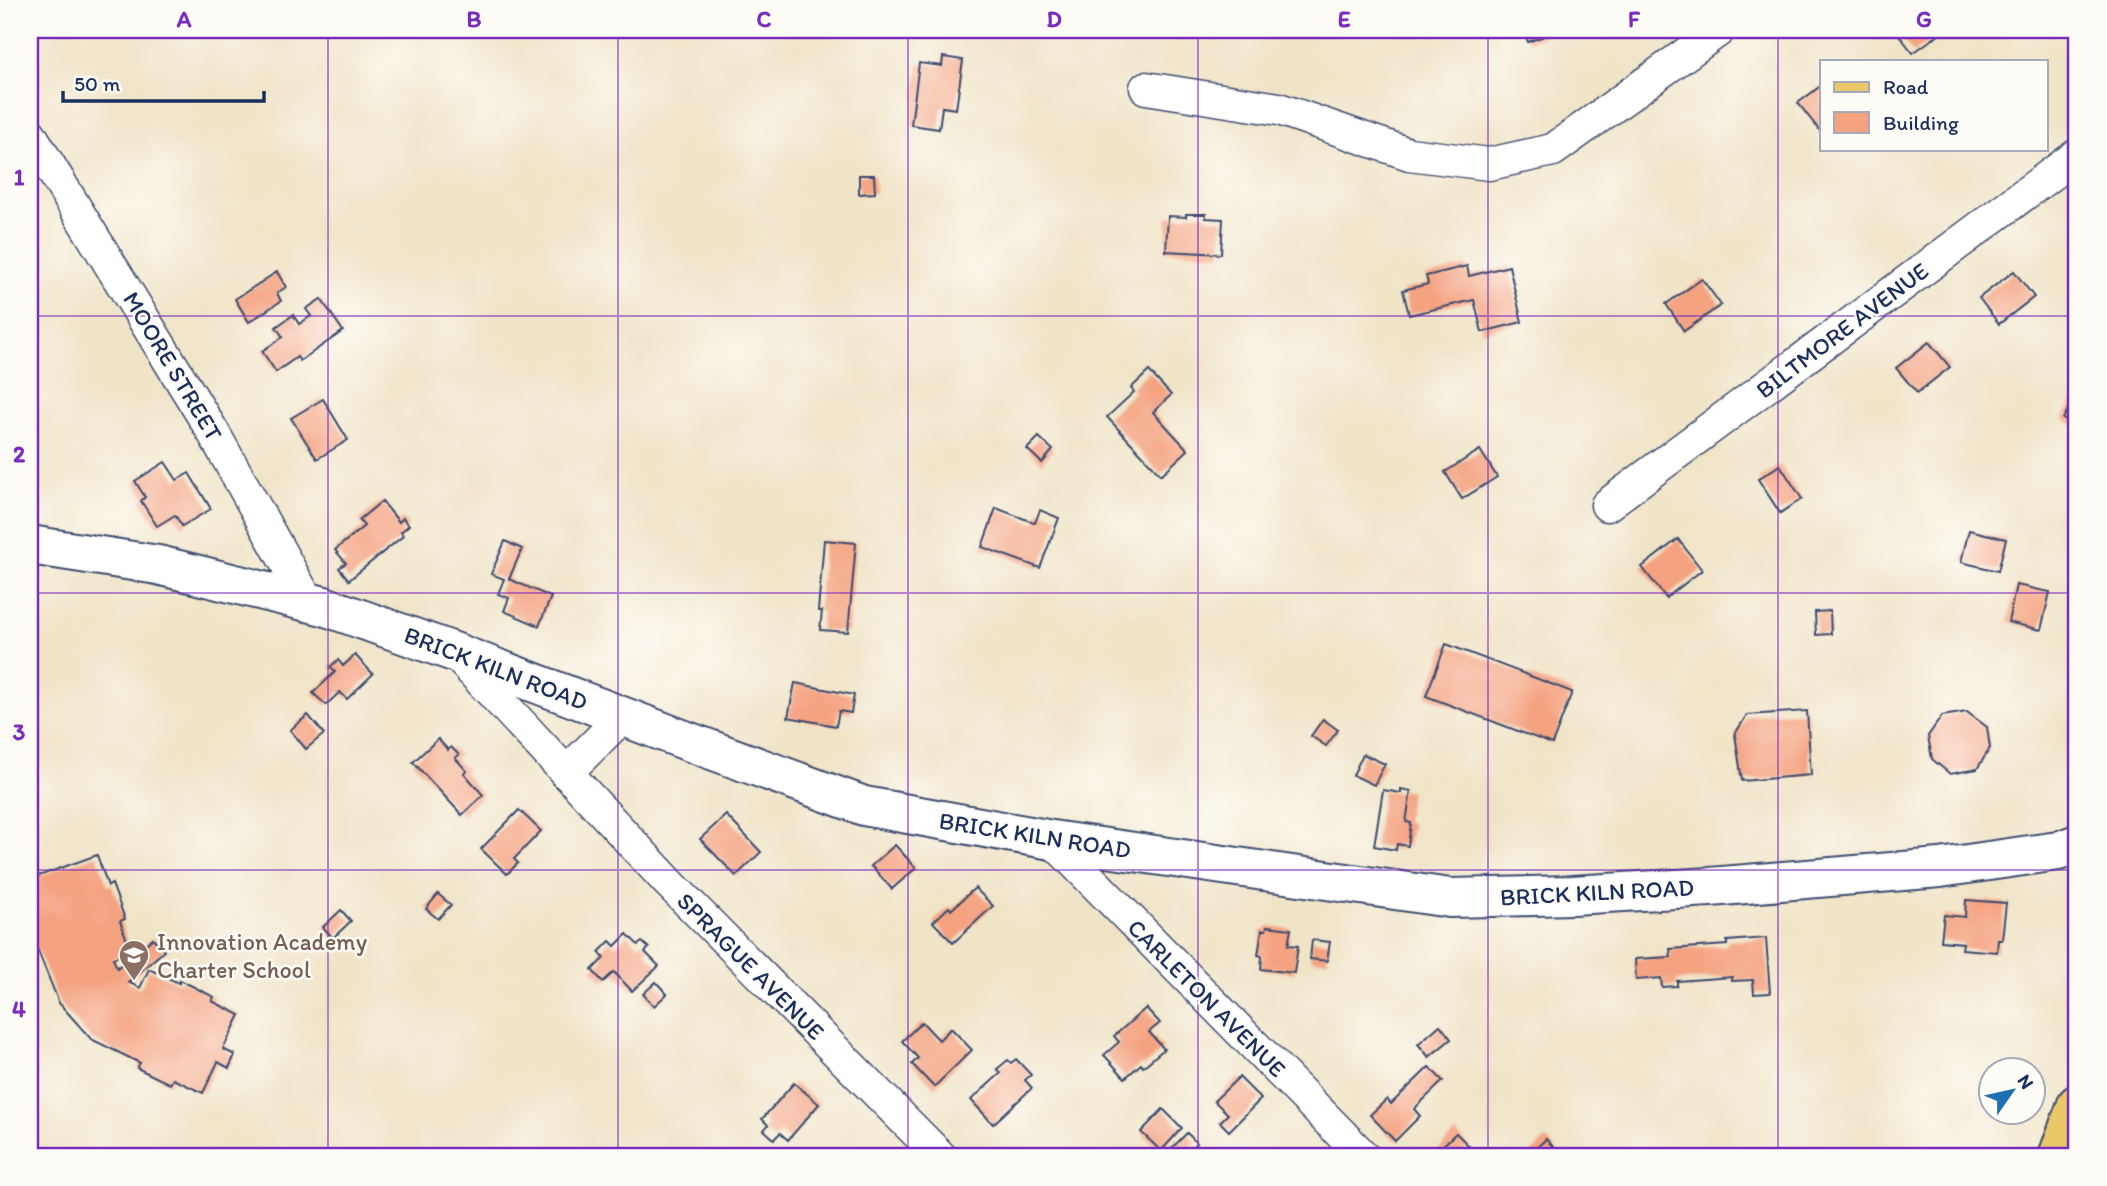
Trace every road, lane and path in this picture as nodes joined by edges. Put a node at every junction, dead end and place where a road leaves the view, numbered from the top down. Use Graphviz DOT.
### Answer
graph roads {
  1 [pos="1719,30"];
  2 [pos="1146,88"];
  3 [pos="30,134"];
  4 [pos="2077,155"];
  5 [pos="1607,505"];
  6 [pos="30,545"];
  7 [pos="308,602"];
  8 [pos="454,652"];
  9 [pos="623,716"];
  10 [pos="566,773"];
  11 [pos="1052,840"];
  12 [pos="2077,844"];
  13 [pos="2077,1104"];
  14 [pos="940,1156"];
  15 [pos="1363,1156"];
  16 [pos="2058,1156"];
  1 -- 2 [label="street"];
  3 -- 7 [label="street, MOORE STREET"];
  4 -- 5 [label="street, BILTMORE AVENUE"];
  6 -- 7 [label="street, BRICK KILN ROAD"];
  7 -- 8 [label="street, BRICK KILN ROAD"];
  8 -- 9 [label="street, BRICK KILN ROAD"];
  8 -- 10 [label="street, SPRAGUE AVENUE"];
  9 -- 10 [label="street"];
  9 -- 11 [label="street, BRICK KILN ROAD"];
  10 -- 14 [label="street, SPRAGUE AVENUE"];
  11 -- 12 [label="street, BRICK KILN ROAD"];
  11 -- 15 [label="street, CARLETON AVENUE"];
  13 -- 16 [label="main road"];
}
